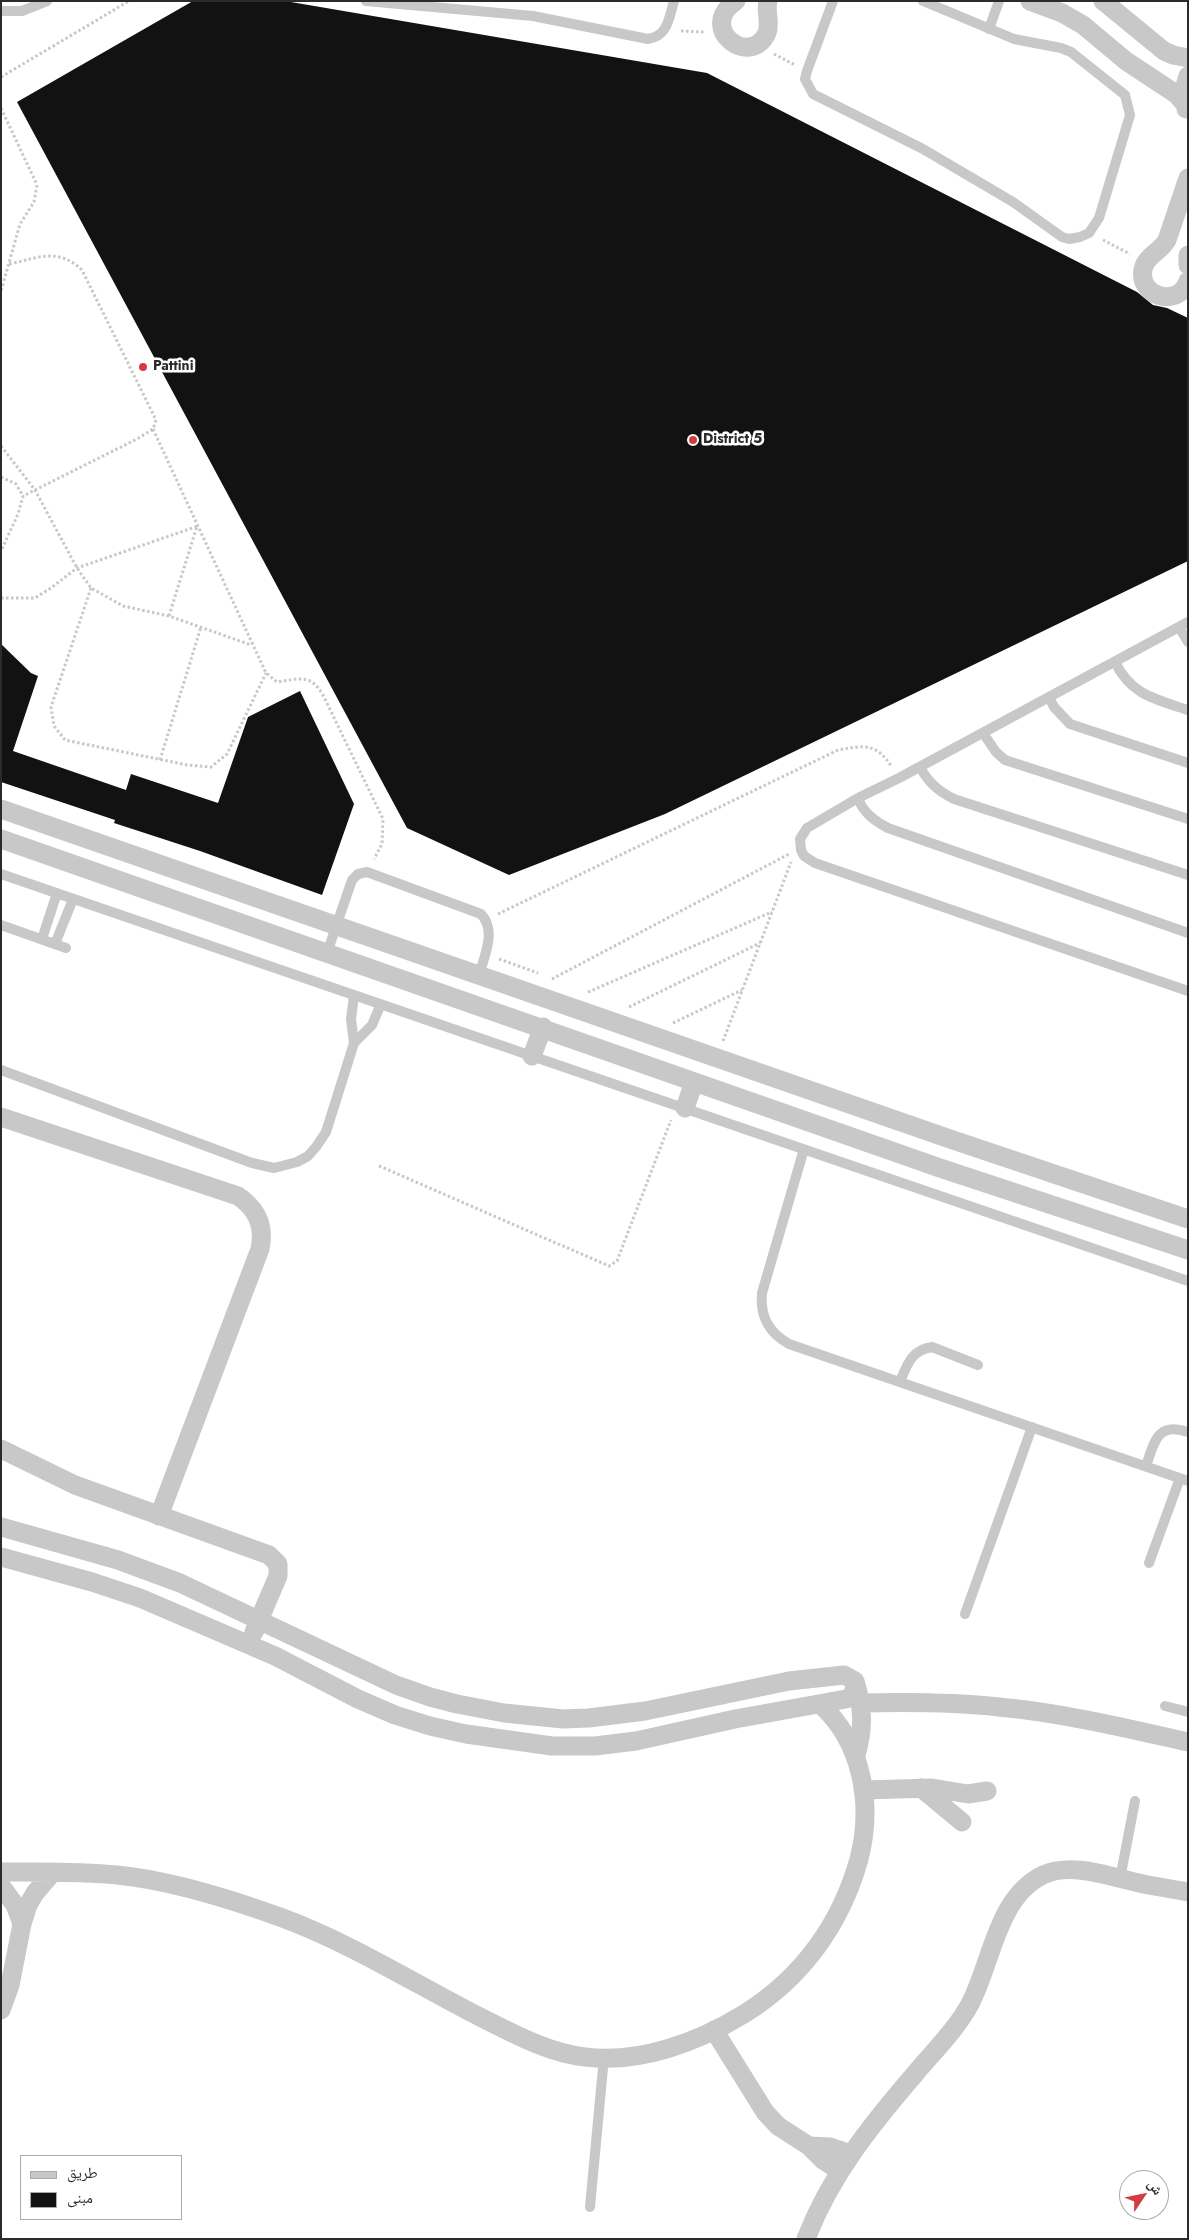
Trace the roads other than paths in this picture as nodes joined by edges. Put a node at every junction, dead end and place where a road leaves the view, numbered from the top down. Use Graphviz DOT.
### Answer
graph roads {
  1 [pos="47,1"];
  2 [pos="366,1"];
  3 [pos="674,1"];
  4 [pos="736,1"];
  5 [pos="768,1"];
  6 [pos="833,1"];
  7 [pos="923,1"];
  8 [pos="999,1"];
  9 [pos="1030,1"];
  10 [pos="1103,1"];
  11 [pos="1,11"];
  12 [pos="989,29"];
  13 [pos="1188,58"];
  14 [pos="1188,76"];
  15 [pos="1186,108"];
  16 [pos="1188,178"];
  17 [pos="1188,255"];
  18 [pos="1188,265"];
  19 [pos="1188,281"];
  20 [pos="1183,625"];
  21 [pos="1188,642"];
  22 [pos="1114,662"];
  23 [pos="1049,697"];
  24 [pos="1188,710"];
  25 [pos="983,733"];
  26 [pos="1188,763"];
  27 [pos="920,767"];
  28 [pos="858,798"];
  29 [pos="1,809"];
  30 [pos="1188,819"];
  31 [pos="1,839"];
  32 [pos="1,874"];
  33 [pos="1188,875"];
  34 [pos="202,879"];
  35 [pos="57,893"];
  36 [pos="73,898"];
  37 [pos="194,907"];
  38 [pos="1,925"];
  39 [pos="337,925"];
  40 [pos="1188,934"];
  41 [pos="42,939"];
  42 [pos="56,944"];
  43 [pos="66,948"];
  44 [pos="328,953"];
  45 [pos="479,976"];
  46 [pos="1188,991"];
  47 [pos="354,995"];
  48 [pos="381,1004"];
  49 [pos="543,1027"];
  50 [pos="354,1044"];
  51 [pos="532,1056"];
  52 [pos="1,1070"];
  53 [pos="694,1082"];
  54 [pos="681,1107"];
  55 [pos="1,1117"];
  56 [pos="950,1139"];
  57 [pos="804,1149"];
  58 [pos="940,1168"];
  59 [pos="1188,1219"];
  60 [pos="1188,1250"];
  61 [pos="1188,1281"];
  62 [pos="978,1365"];
  63 [pos="900,1382"];
  64 [pos="1032,1427"];
  65 [pos="1188,1432"];
  66 [pos="1,1449"];
  67 [pos="1146,1466"];
  68 [pos="1184,1479"];
  69 [pos="159,1516"];
  70 [pos="1,1527"];
  71 [pos="1,1557"];
  72 [pos="1149,1563"];
  73 [pos="965,1614"];
  74 [pos="260,1620"];
  75 [pos="249,1644"];
  76 [pos="859,1695"];
  77 [pos="820,1704"];
  78 [pos="1165,1706"];
  79 [pos="1188,1712"];
  80 [pos="563,1718"];
  81 [pos="1188,1742"];
  82 [pos="564,1746"];
  83 [pos="856,1755"];
  84 [pos="921,1788"];
  85 [pos="863,1790"];
  86 [pos="986,1791"];
  87 [pos="1135,1801"];
  88 [pos="962,1822"];
  89 [pos="1,1872"];
  90 [pos="53,1872"];
  91 [pos="1120,1879"];
  92 [pos="1,1886"];
  93 [pos="1188,1892"];
  94 [pos="22,1924"];
  95 [pos="1,2010"];
  96 [pos="714,2030"];
  97 [pos="604,2057"];
  98 [pos="809,2146"];
  99 [pos="851,2154"];
  100 [pos="840,2171"];
  101 [pos="590,2207"];
  102 [pos="806,2239"];
  1 -- 11 [label="lane"];
  2 -- 3 [label="lane"];
  4 -- 5 [label="street"];
  6 -- 12 [label="lane"];
  7 -- 12 [label="lane"];
  8 -- 12 [label="lane"];
  9 -- 15 [label="street"];
  10 -- 13 [label="street"];
  14 -- 15 [label="street"];
  16 -- 19 [label="street"];
  17 -- 18 [label="street"];
  20 -- 21 [label="lane"];
  20 -- 22 [label="lane"];
  22 -- 23 [label="lane"];
  22 -- 24 [label="lane"];
  23 -- 25 [label="lane"];
  23 -- 26 [label="lane"];
  25 -- 27 [label="lane"];
  25 -- 30 [label="lane"];
  27 -- 28 [label="lane"];
  27 -- 33 [label="lane"];
  28 -- 40 [label="lane"];
  28 -- 46 [label="lane"];
  29 -- 34 [label="street"];
  31 -- 37 [label="street"];
  32 -- 35 [label="lane"];
  34 -- 37 [label="street"];
  34 -- 39 [label="street"];
  35 -- 36 [label="lane"];
  35 -- 41 [label="lane"];
  36 -- 42 [label="lane"];
  36 -- 47 [label="lane"];
  37 -- 44 [label="street"];
  38 -- 41 [label="lane"];
  39 -- 44 [label="lane"];
  39 -- 45 [label="street"];
  39 -- 45 [label="lane"];
  41 -- 42 [label="lane"];
  42 -- 43 [label="lane"];
  44 -- 49 [label="street"];
  45 -- 56 [label="street"];
  47 -- 48 [label="lane"];
  47 -- 50 [label="lane"];
  48 -- 50 [label="lane"];
  48 -- 51 [label="lane"];
  49 -- 51 [label="street"];
  49 -- 53 [label="street"];
  50 -- 52 [label="lane"];
  51 -- 54 [label="lane"];
  53 -- 54 [label="street"];
  53 -- 58 [label="street"];
  54 -- 57 [label="lane"];
  55 -- 69 [label="street"];
  56 -- 58 [label="street"];
  56 -- 59 [label="street"];
  57 -- 61 [label="lane"];
  57 -- 63 [label="lane"];
  58 -- 60 [label="street"];
  62 -- 63 [label="lane"];
  63 -- 64 [label="lane"];
  64 -- 67 [label="lane"];
  64 -- 73 [label="lane"];
  65 -- 67 [label="lane"];
  66 -- 69 [label="street"];
  67 -- 68 [label="lane"];
  68 -- 72 [label="lane"];
  69 -- 74 [label="street"];
  70 -- 74 [label="street"];
  71 -- 75 [label="street"];
  74 -- 75 [label="street"];
  74 -- 80 [label="street"];
  75 -- 82 [label="street"];
  76 -- 77 [label="street"];
  76 -- 80 [label="street"];
  76 -- 81 [label="street"];
  76 -- 83 [label="street"];
  77 -- 82 [label="street"];
  77 -- 83 [label="street"];
  78 -- 79 [label="lane"];
  80 -- 82 [label="street"];
  83 -- 85 [label="street"];
  84 -- 85 [label="street"];
  84 -- 86 [label="street"];
  84 -- 88 [label="street"];
  85 -- 96 [label="street"];
  87 -- 91 [label="lane"];
  89 -- 90 [label="street"];
  90 -- 94 [label="street"];
  90 -- 97 [label="street"];
  91 -- 93 [label="street"];
  91 -- 99 [label="street"];
  92 -- 94 [label="street"];
  94 -- 95 [label="street"];
  96 -- 97 [label="street"];
  96 -- 98 [label="street"];
  97 -- 101 [label="lane"];
  98 -- 99 [label="street"];
  98 -- 100 [label="street"];
  99 -- 100 [label="street"];
  100 -- 102 [label="street"];
}
